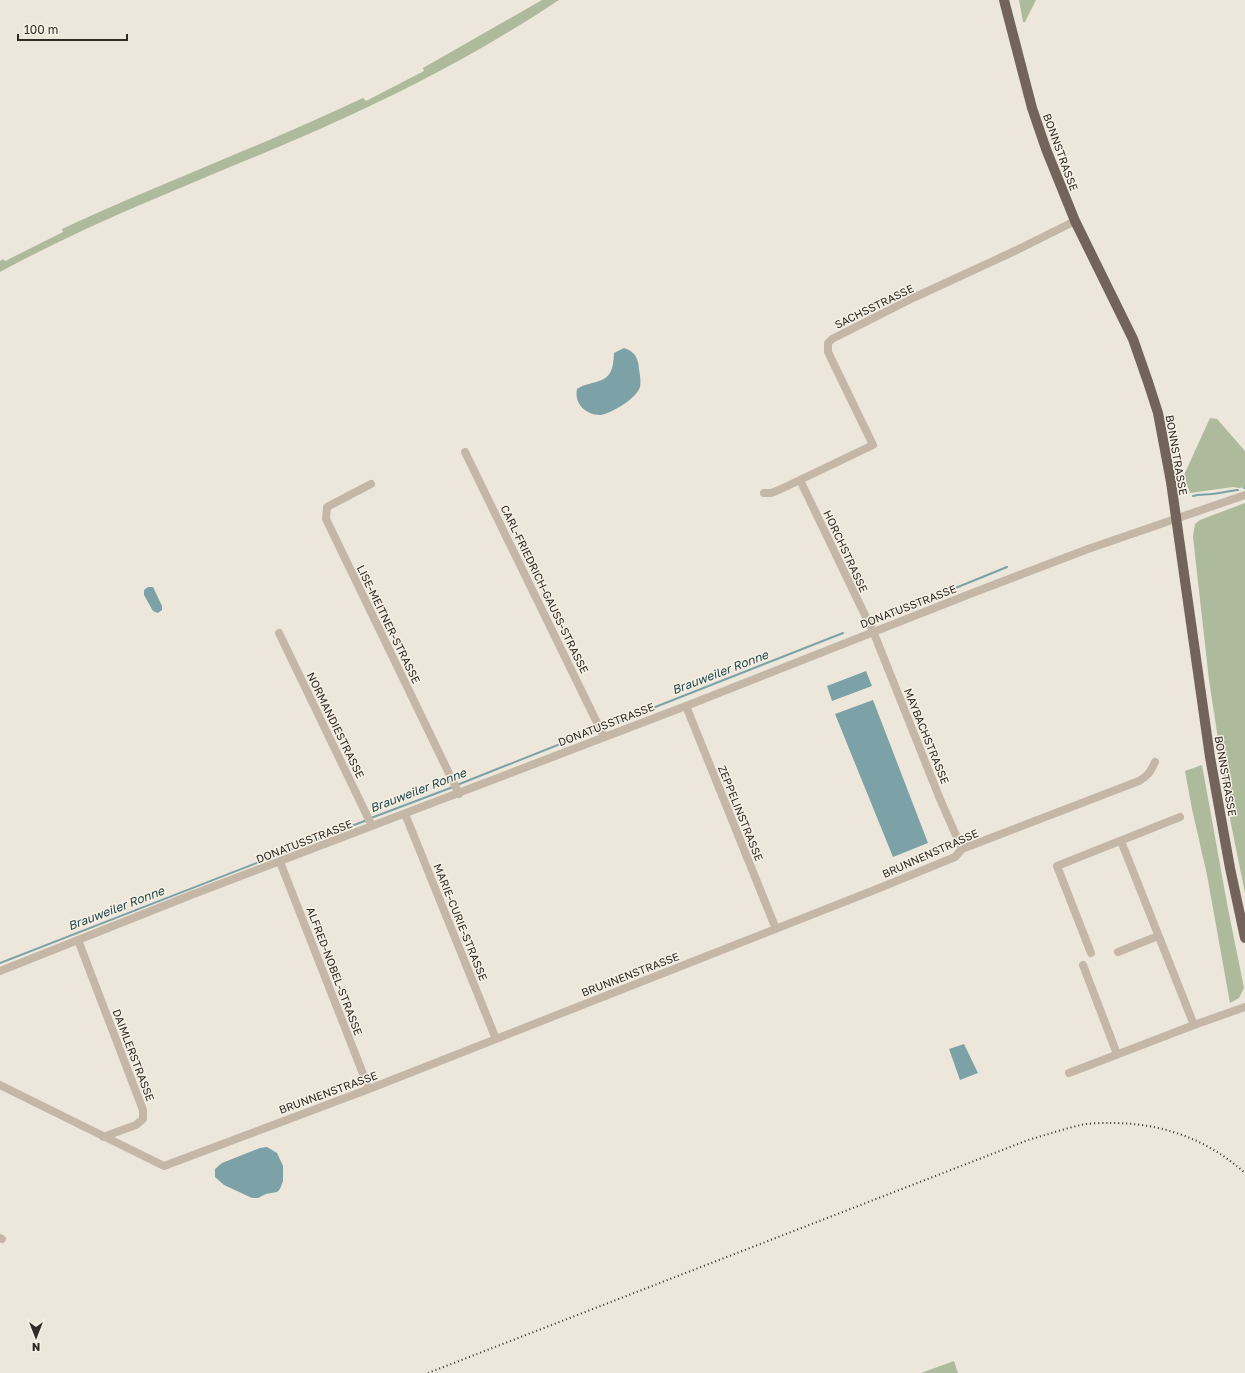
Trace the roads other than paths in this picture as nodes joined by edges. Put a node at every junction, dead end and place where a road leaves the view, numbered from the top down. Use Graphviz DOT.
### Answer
graph roads {
  1 [pos="1004,0"];
  2 [pos="1075,221"];
  3 [pos="465,452"];
  4 [pos="800,480"];
  5 [pos="371,484"];
  6 [pos="764,493"];
  7 [pos="1245,495"];
  8 [pos="1176,518"];
  9 [pos="873,631"];
  10 [pos="279,633"];
  11 [pos="686,706"];
  12 [pos="603,735"];
  13 [pos="1154,762"];
  14 [pos="458,792"];
  15 [pos="405,814"];
  16 [pos="1180,817"];
  17 [pos="372,825"];
  18 [pos="1120,841"];
  19 [pos="962,849"];
  20 [pos="280,862"];
  21 [pos="776,929"];
  22 [pos="1158,936"];
  23 [pos="1245,938"];
  24 [pos="78,940"];
  25 [pos="1118,952"];
  26 [pos="1091,953"];
  27 [pos="1083,965"];
  28 [pos="0,971"];
  29 [pos="1245,1007"];
  30 [pos="1194,1025"];
  31 [pos="496,1039"];
  32 [pos="1117,1054"];
  33 [pos="1069,1073"];
  34 [pos="0,1085"];
  35 [pos="369,1089"];
  36 [pos="103,1137"];
  1 -- 2 [label="main road, BONNSTRASSE"];
  2 -- 4 [label="street, SACHSSTRASSE"];
  2 -- 8 [label="main road, BONNSTRASSE"];
  3 -- 12 [label="street, CARL-FRIEDRICH-GAUSS-STRASSE"];
  4 -- 6 [label="street, SACHSSTRASSE"];
  4 -- 9 [label="street, HORCHSTRASSE"];
  5 -- 14 [label="street, LISE-MEITNER-STRASSE"];
  7 -- 8 [label="street, DONATUSSTRASSE"];
  8 -- 9 [label="street, DONATUSSTRASSE"];
  8 -- 23 [label="main road, BONNSTRASSE"];
  9 -- 11 [label="street, DONATUSSTRASSE"];
  9 -- 19 [label="street, MAYBACHSTRASSE"];
  10 -- 17 [label="street, NORMANDIESTRASSE"];
  11 -- 12 [label="street, DONATUSSTRASSE"];
  11 -- 21 [label="street, ZEPPELINSTRASSE"];
  12 -- 14 [label="street, DONATUSSTRASSE"];
  13 -- 19 [label="street, BRUNNENSTRASSE"];
  14 -- 15 [label="street, DONATUSSTRASSE"];
  15 -- 17 [label="street, DONATUSSTRASSE"];
  15 -- 31 [label="street, MARIE-CURIE-STRASSE"];
  16 -- 18 [label="street"];
  17 -- 20 [label="street, DONATUSSTRASSE"];
  18 -- 22 [label="street"];
  18 -- 26 [label="street"];
  19 -- 21 [label="street, BRUNNENSTRASSE"];
  20 -- 24 [label="street, DONATUSSTRASSE"];
  20 -- 35 [label="street, ALFRED-NOBEL-STRASSE"];
  21 -- 31 [label="street, BRUNNENSTRASSE"];
  22 -- 25 [label="street"];
  22 -- 30 [label="street"];
  24 -- 28 [label="street, DONATUSSTRASSE"];
  24 -- 36 [label="street, DAIMLERSTRASSE"];
  27 -- 32 [label="street"];
  29 -- 30 [label="street"];
  30 -- 32 [label="street"];
  31 -- 35 [label="street, BRUNNENSTRASSE"];
  32 -- 33 [label="street"];
  34 -- 36 [label="street"];
  35 -- 36 [label="street, BRUNNENSTRASSE"];
}
